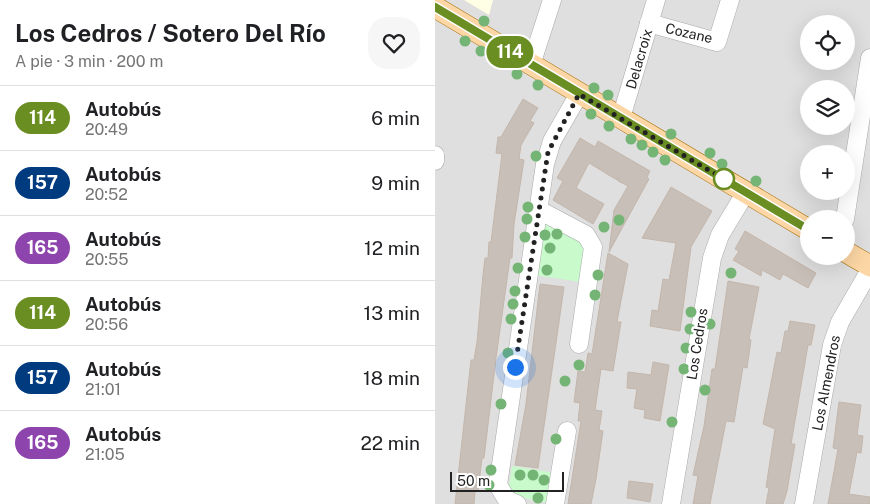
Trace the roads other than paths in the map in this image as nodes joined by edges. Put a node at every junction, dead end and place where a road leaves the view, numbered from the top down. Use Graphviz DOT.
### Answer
graph roads {
  1 [pos="552,0"];
  2 [pos="656,0"];
  3 [pos="730,0"];
  4 [pos="435,7"];
  5 [pos="649,23"];
  6 [pos="870,58"];
  7 [pos="531,65"];
  8 [pos="579,94"];
  9 [pos="621,118"];
  10 [pos="435,155"];
  11 [pos="435,161"];
  12 [pos="746,192"];
  13 [pos="537,209"];
  14 [pos="846,210"];
  15 [pos="800,225"];
  16 [pos="855,258"];
  17 [pos="870,268"];
  18 [pos="579,344"];
  19 [pos="567,431"];
  20 [pos="517,504"];
  21 [pos="555,504"];
  22 [pos="671,504"];
  23 [pos="804,504"];
  1 -- 7 [label="street"];
  2 -- 5 [label="street, Delacroix"];
  3 -- 5 [label="street, Cozane"];
  4 -- 7 [label="main road"];
  5 -- 9 [label="street, Delacroix"];
  6 -- 14 [label="street"];
  7 -- 8 [label="main road"];
  8 -- 9 [label="main road"];
  8 -- 13 [label="street"];
  9 -- 12 [label="main road"];
  10 -- 11 [label="street"];
  12 -- 15 [label="main road"];
  12 -- 22 [label="street, Los Cedros"];
  13 -- 18 [label="street"];
  13 -- 20 [label="street"];
  16 -- 17 [label="main road"];
  17 -- 23 [label="street, Los Almendros"];
  19 -- 21 [label="street"];
}
